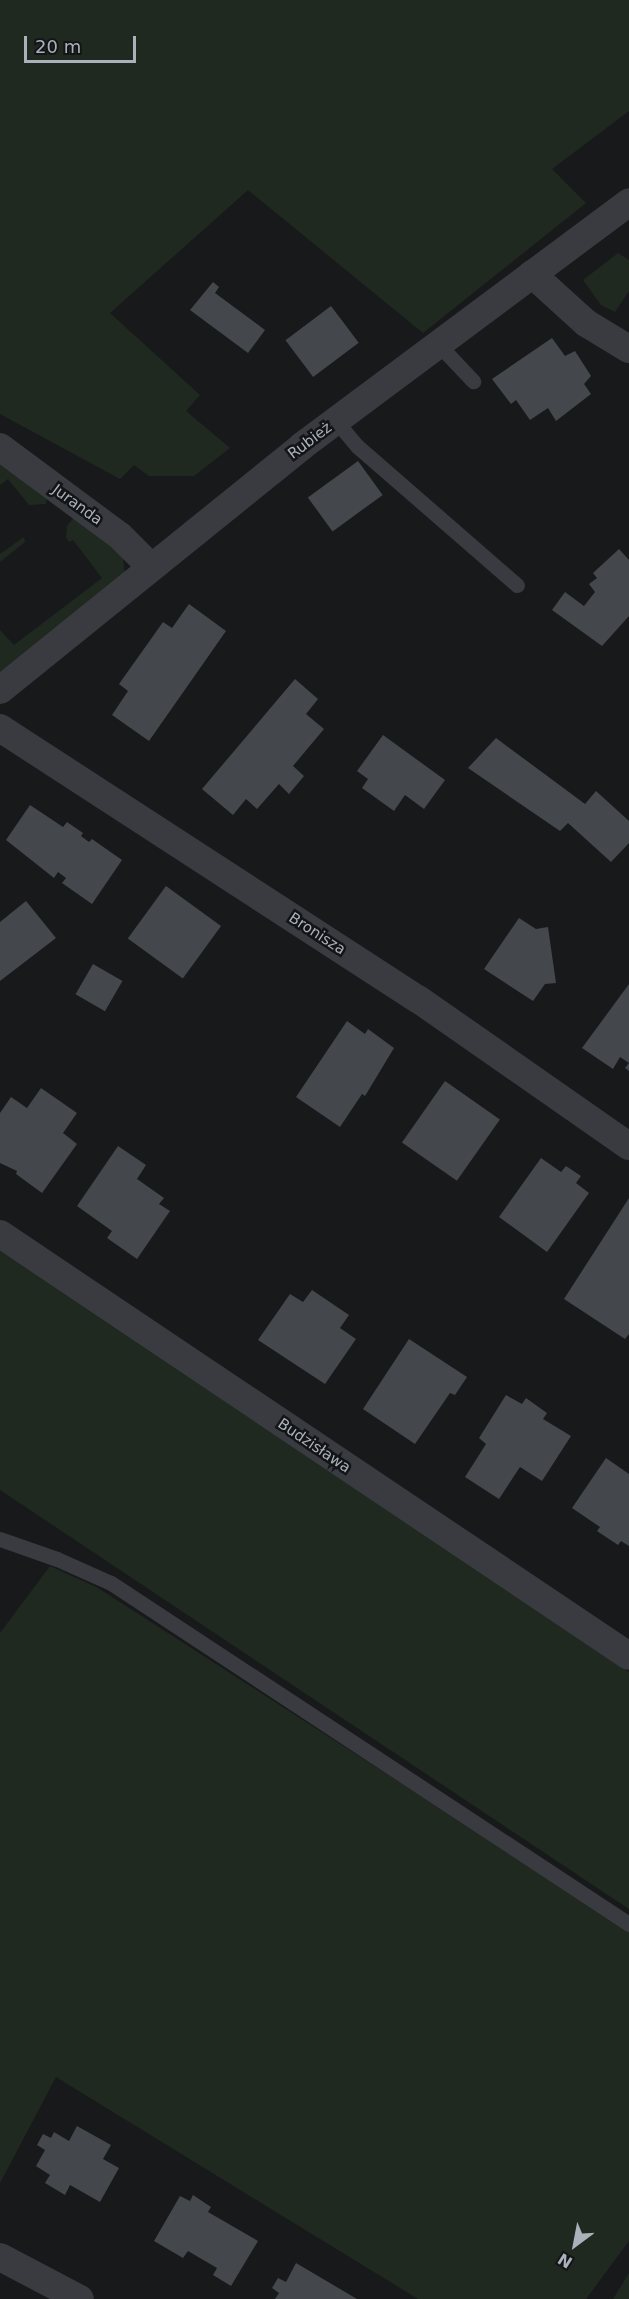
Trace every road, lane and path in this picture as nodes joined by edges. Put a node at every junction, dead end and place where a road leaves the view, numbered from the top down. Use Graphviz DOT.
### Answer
graph roads {
  1 [pos="629,202"];
  2 [pos="532,274"];
  3 [pos="439,345"];
  4 [pos="629,349"];
  5 [pos="473,381"];
  6 [pos="336,422"];
  7 [pos="0,447"];
  8 [pos="151,567"];
  9 [pos="517,585"];
  10 [pos="0,690"];
  11 [pos="0,728"];
  12 [pos="629,1146"];
  13 [pos="0,1234"];
  14 [pos="0,1539"];
  15 [pos="629,1656"];
  16 [pos="629,1924"];
  17 [pos="0,2257"];
  18 [pos="80,2299"];
  1 -- 2 [label="street, Rubież"];
  2 -- 3 [label="street, Rubież"];
  2 -- 4 [label="street"];
  3 -- 5 [label="lane"];
  3 -- 6 [label="street, Rubież"];
  6 -- 8 [label="street, Rubież"];
  6 -- 9 [label="lane"];
  7 -- 8 [label="street, Juranda"];
  8 -- 10 [label="street, Rubież"];
  11 -- 12 [label="street, Bronisza"];
  13 -- 15 [label="street, Budzisława"];
  14 -- 16 [label="lane"];
  17 -- 18 [label="street"];
}
